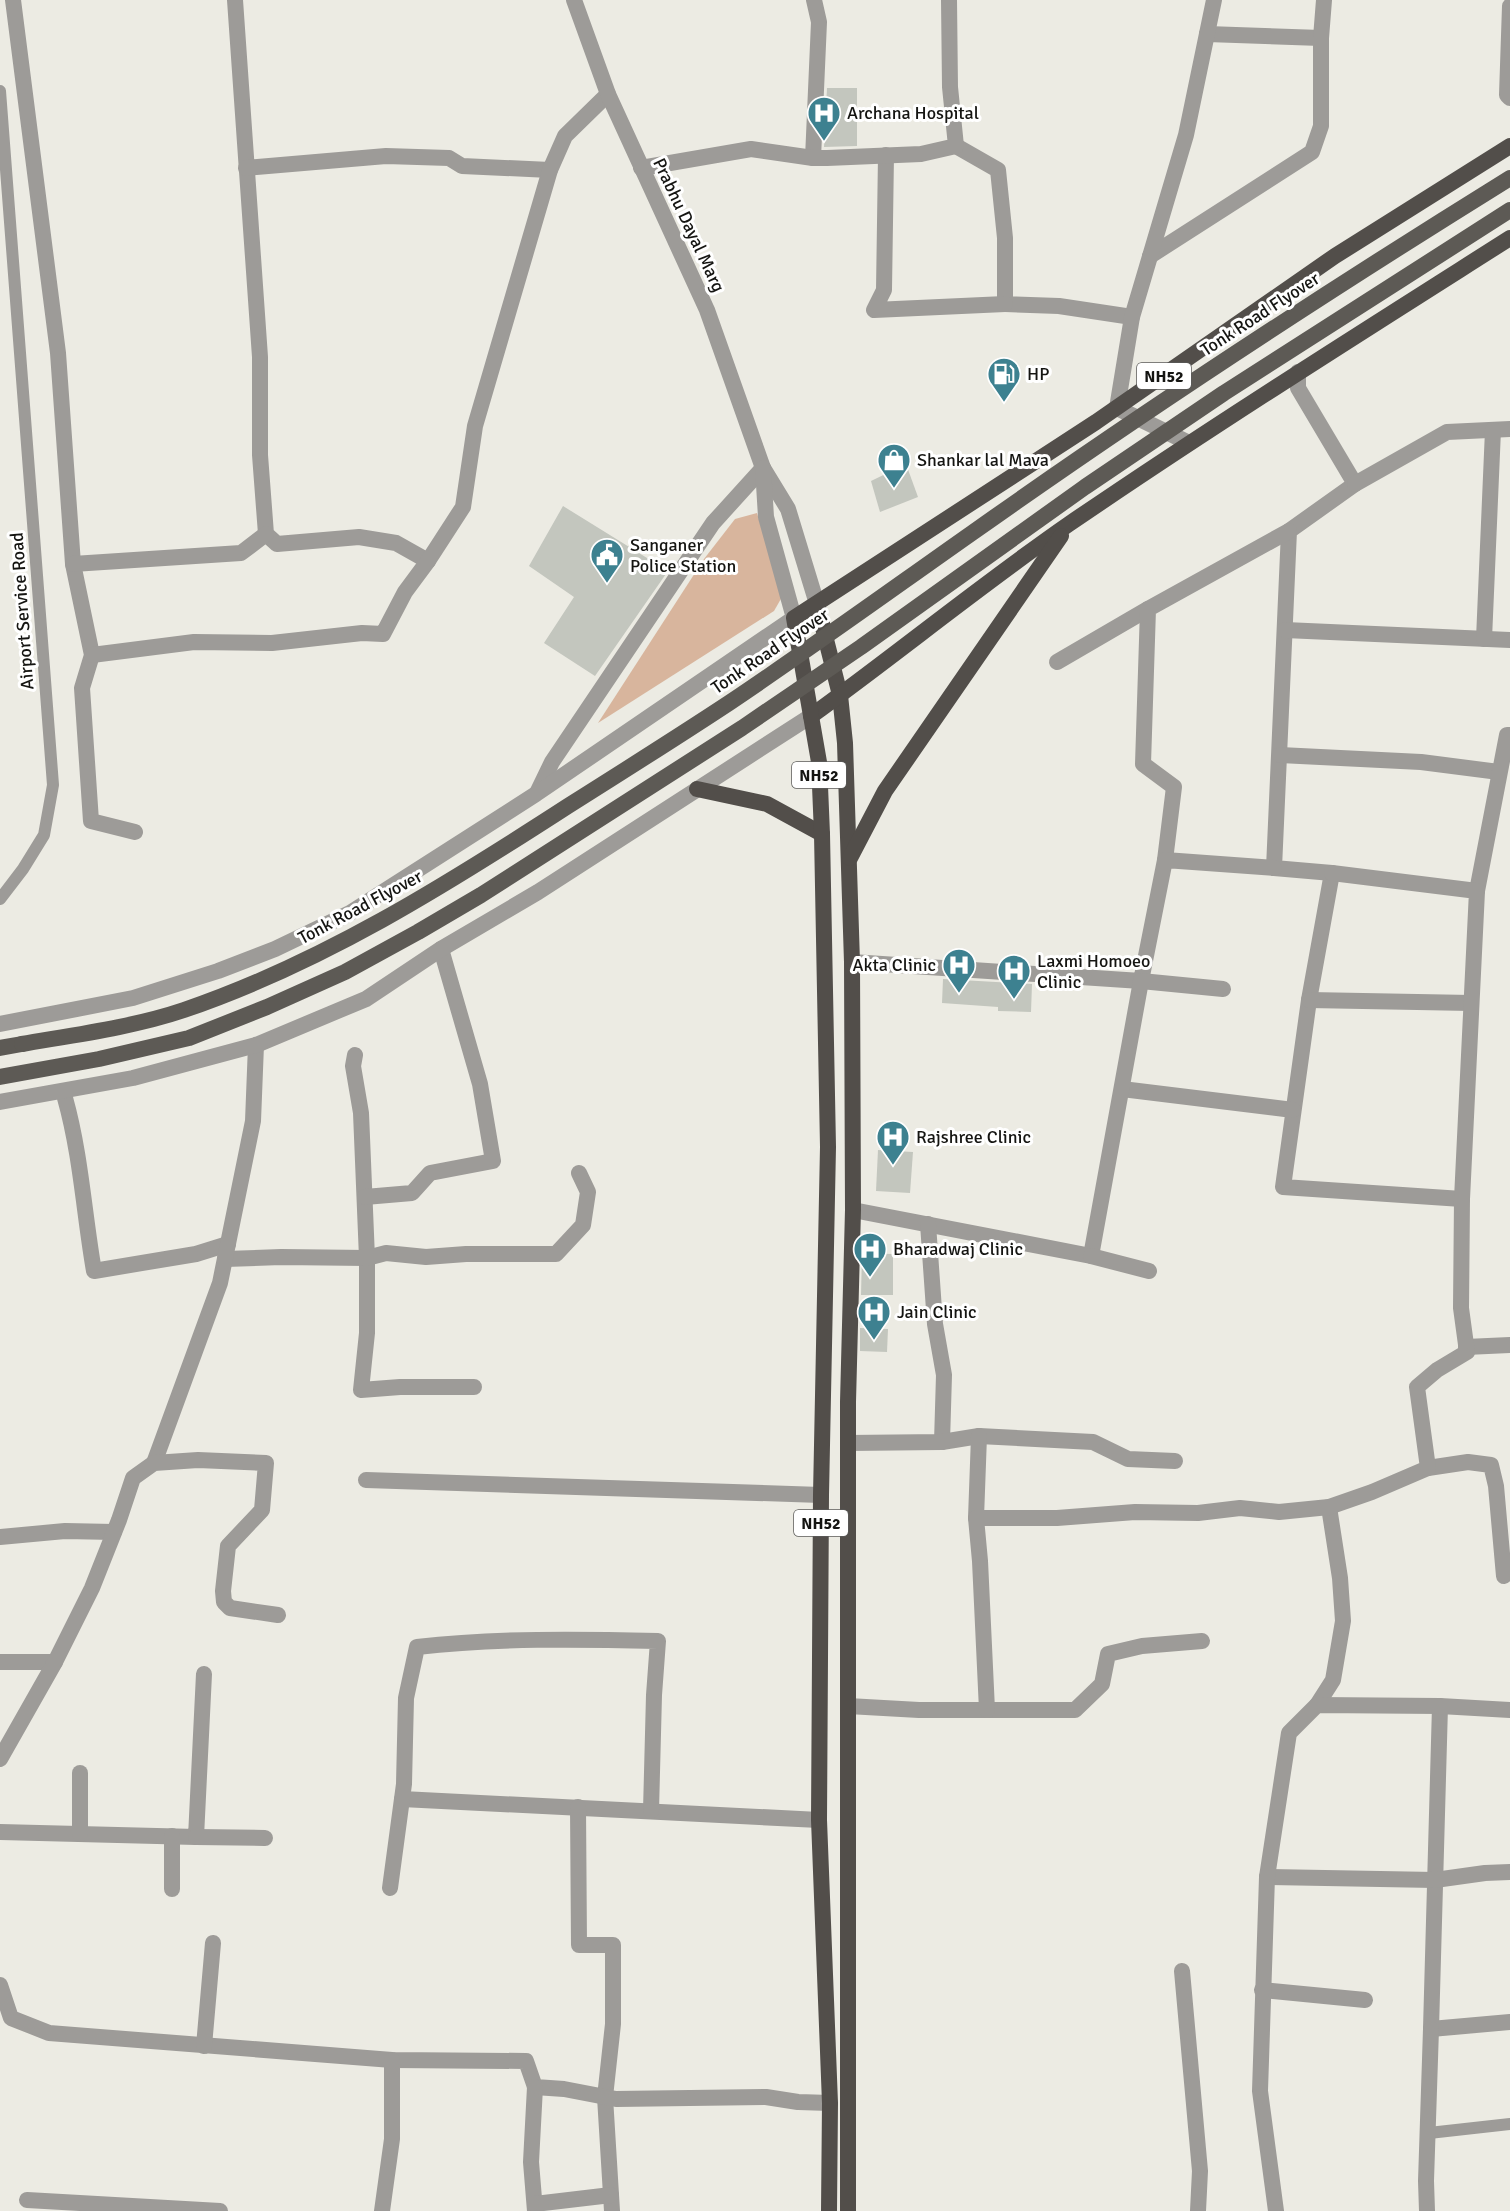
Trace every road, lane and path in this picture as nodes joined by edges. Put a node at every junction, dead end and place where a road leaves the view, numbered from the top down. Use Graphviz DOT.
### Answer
graph roads {
  1 [pos="12,0"];
  2 [pos="235,0"];
  3 [pos="574,0"];
  4 [pos="814,0"];
  5 [pos="949,0"];
  6 [pos="1214,0"];
  7 [pos="1324,0"];
  8 [pos="1510,6"];
  9 [pos="1207,34"];
  10 [pos="1321,38"];
  11 [pos="0,91"];
  12 [pos="608,94"];
  13 [pos="1510,98"];
  14 [pos="956,146"];
  15 [pos="1510,146"];
  16 [pos="886,156"];
  17 [pos="813,158"];
  18 [pos="246,168"];
  19 [pos="642,168"];
  20 [pos="550,170"];
  21 [pos="1510,178"];
  22 [pos="1510,210"];
  23 [pos="1510,238"];
  24 [pos="1150,256"];
  25 [pos="1005,304"];
  26 [pos="1132,317"];
  27 [pos="1298,372"];
  28 [pos="1117,408"];
  29 [pos="1502,429"];
  30 [pos="1189,443"];
  31 [pos="763,468"];
  32 [pos="1355,484"];
  33 [pos="1068,525"];
  34 [pos="1289,531"];
  35 [pos="266,534"];
  36 [pos="428,561"];
  37 [pos="73,564"];
  38 [pos="817,604"];
  39 [pos="1148,609"];
  40 [pos="795,618"];
  41 [pos="1285,630"];
  42 [pos="1484,639"];
  43 [pos="1510,640"];
  44 [pos="92,655"];
  45 [pos="1057,662"];
  46 [pos="840,695"];
  47 [pos="811,716"];
  48 [pos="1510,735"];
  49 [pos="1280,755"];
  50 [pos="1499,772"];
  51 [pos="697,789"];
  52 [pos="536,794"];
  53 [pos="135,832"];
  54 [pos="822,834"];
  55 [pos="849,860"];
  56 [pos="1166,860"];
  57 [pos="1274,868"];
  58 [pos="1332,873"];
  59 [pos="1477,891"];
  60 [pos="0,899"];
  61 [pos="441,949"];
  62 [pos="852,962"];
  63 [pos="1141,981"];
  64 [pos="1223,989"];
  65 [pos="1309,1000"];
  66 [pos="1471,1003"];
  67 [pos="0,1024"];
  68 [pos="256,1045"];
  69 [pos="0,1048"];
  70 [pos="355,1055"];
  71 [pos="0,1077"];
  72 [pos="1122,1089"];
  73 [pos="65,1098"];
  74 [pos="0,1102"];
  75 [pos="1293,1110"];
  76 [pos="579,1173"];
  77 [pos="365,1197"];
  78 [pos="1462,1199"];
  79 [pos="852,1210"];
  80 [pos="928,1224"];
  81 [pos="226,1252"];
  82 [pos="1091,1256"];
  83 [pos="367,1258"];
  84 [pos="1149,1271"];
  85 [pos="1510,1345"];
  86 [pos="1466,1347"];
  87 [pos="474,1387"];
  88 [pos="979,1436"];
  89 [pos="942,1442"];
  90 [pos="848,1443"];
  91 [pos="1175,1461"];
  92 [pos="154,1463"];
  93 [pos="1428,1467"];
  94 [pos="366,1480"];
  95 [pos="821,1495"];
  96 [pos="1329,1507"];
  97 [pos="976,1518"];
  98 [pos="114,1532"];
  99 [pos="0,1537"];
  100 [pos="1504,1576"];
  101 [pos="278,1615"];
  102 [pos="1202,1641"];
  103 [pos="0,1662"];
  104 [pos="55,1662"];
  105 [pos="204,1674"];
  106 [pos="1317,1705"];
  107 [pos="848,1706"];
  108 [pos="1440,1706"];
  109 [pos="987,1710"];
  110 [pos="1510,1710"];
  111 [pos="0,1759"];
  112 [pos="80,1773"];
  113 [pos="402,1799"];
  114 [pos="578,1807"];
  115 [pos="651,1811"];
  116 [pos="819,1820"];
  117 [pos="0,1832"];
  118 [pos="80,1834"];
  119 [pos="172,1836"];
  120 [pos="196,1837"];
  121 [pos="265,1838"];
  122 [pos="1510,1872"];
  123 [pos="1267,1876"];
  124 [pos="1435,1880"];
  125 [pos="390,1888"];
  126 [pos="172,1889"];
  127 [pos="213,1943"];
  128 [pos="1182,1971"];
  129 [pos="0,1985"];
  130 [pos="1262,1990"];
  131 [pos="1365,2000"];
  132 [pos="1510,2022"];
  133 [pos="1431,2029"];
  134 [pos="204,2046"];
  135 [pos="392,2060"];
  136 [pos="535,2088"];
  137 [pos="605,2097"];
  138 [pos="830,2103"];
  139 [pos="1510,2124"];
  140 [pos="1429,2133"];
  141 [pos="27,2200"];
  142 [pos="612,2203"];
  143 [pos="535,2207"];
  144 [pos="201,2210"];
  145 [pos="220,2211"];
  146 [pos="382,2211"];
  147 [pos="829,2211"];
  148 [pos="848,2211"];
  149 [pos="1198,2211"];
  150 [pos="1276,2211"];
  151 [pos="1427,2211"];
  1 -- 37 [label="street"];
  2 -- 18 [label="street"];
  3 -- 12 [label="street, Prabhu Dayal Marg"];
  4 -- 17 [label="street"];
  5 -- 14 [label="street"];
  6 -- 9 [label="street"];
  7 -- 10 [label="street"];
  8 -- 13 [label="street"];
  9 -- 10 [label="street"];
  9 -- 24 [label="street"];
  10 -- 24 [label="street"];
  11 -- 60 [label="lane, Airport Service Road"];
  12 -- 19 [label="street, Prabhu Dayal Marg"];
  12 -- 20 [label="street"];
  14 -- 16 [label="street"];
  14 -- 25 [label="street"];
  15 -- 28 [label="highway, NH52"];
  16 -- 17 [label="street"];
  16 -- 25 [label="street"];
  17 -- 19 [label="street"];
  18 -- 20 [label="street"];
  18 -- 35 [label="street"];
  19 -- 31 [label="street, Prabhu Dayal Marg"];
  20 -- 36 [label="street"];
  21 -- 69 [label="main road, Tonk Road Flyover, bridge"];
  22 -- 71 [label="main road, bridge"];
  23 -- 27 [label="highway"];
  24 -- 26 [label="street"];
  25 -- 26 [label="street"];
  26 -- 28 [label="street"];
  27 -- 30 [label="highway"];
  27 -- 32 [label="street"];
  28 -- 30 [label="street"];
  28 -- 38 [label="highway, NH52"];
  29 -- 32 [label="street"];
  29 -- 42 [label="street"];
  30 -- 33 [label="highway"];
  31 -- 38 [label="street"];
  31 -- 40 [label="street"];
  31 -- 52 [label="street"];
  32 -- 34 [label="street"];
  33 -- 46 [label="highway"];
  33 -- 55 [label="highway"];
  34 -- 39 [label="street"];
  34 -- 41 [label="street"];
  35 -- 36 [label="street"];
  35 -- 37 [label="street"];
  36 -- 44 [label="street"];
  37 -- 44 [label="street"];
  38 -- 40 [label="highway, NH52"];
  38 -- 46 [label="highway, NH52"];
  39 -- 45 [label="street"];
  39 -- 56 [label="street"];
  40 -- 47 [label="highway, NH52"];
  40 -- 52 [label="street"];
  41 -- 42 [label="street"];
  41 -- 49 [label="street"];
  42 -- 43 [label="street"];
  44 -- 53 [label="street"];
  46 -- 47 [label="highway"];
  46 -- 55 [label="highway, NH52"];
  47 -- 51 [label="street"];
  47 -- 54 [label="highway, NH52"];
  48 -- 50 [label="street"];
  49 -- 50 [label="street"];
  49 -- 57 [label="street"];
  50 -- 59 [label="street"];
  51 -- 54 [label="highway"];
  51 -- 61 [label="street"];
  52 -- 67 [label="street"];
  54 -- 95 [label="highway, NH52"];
  55 -- 62 [label="highway, NH52"];
  56 -- 57 [label="street"];
  56 -- 63 [label="street"];
  57 -- 58 [label="street"];
  58 -- 59 [label="street"];
  58 -- 65 [label="street"];
  59 -- 66 [label="street"];
  61 -- 68 [label="street"];
  61 -- 77 [label="street"];
  62 -- 63 [label="street"];
  62 -- 79 [label="highway, NH52"];
  63 -- 64 [label="street"];
  63 -- 72 [label="street"];
  65 -- 66 [label="street"];
  65 -- 75 [label="street"];
  66 -- 78 [label="street"];
  68 -- 74 [label="street"];
  68 -- 81 [label="street"];
  70 -- 77 [label="street"];
  72 -- 75 [label="street"];
  72 -- 82 [label="street"];
  73 -- 81 [label="street"];
  75 -- 78 [label="street"];
  76 -- 83 [label="street"];
  77 -- 83 [label="street"];
  78 -- 86 [label="street"];
  79 -- 80 [label="street"];
  79 -- 90 [label="highway, NH52"];
  80 -- 82 [label="street"];
  80 -- 89 [label="street"];
  81 -- 83 [label="street"];
  81 -- 92 [label="street"];
  82 -- 84 [label="street"];
  83 -- 87 [label="street"];
  85 -- 86 [label="street"];
  86 -- 93 [label="street"];
  88 -- 89 [label="street"];
  88 -- 91 [label="street"];
  88 -- 97 [label="street"];
  89 -- 90 [label="street"];
  90 -- 107 [label="highway, NH52"];
  92 -- 98 [label="street"];
  92 -- 101 [label="street"];
  93 -- 96 [label="street"];
  93 -- 100 [label="street"];
  94 -- 95 [label="street"];
  95 -- 116 [label="highway, NH52"];
  96 -- 97 [label="street"];
  96 -- 106 [label="street"];
  97 -- 109 [label="street"];
  98 -- 99 [label="street"];
  98 -- 104 [label="street"];
  102 -- 109 [label="street"];
  103 -- 104 [label="street"];
  104 -- 111 [label="street"];
  105 -- 120 [label="street"];
  106 -- 108 [label="street"];
  106 -- 123 [label="street"];
  107 -- 109 [label="street"];
  107 -- 148 [label="highway, NH52"];
  108 -- 110 [label="street"];
  108 -- 124 [label="street"];
  112 -- 118 [label="street"];
  113 -- 114 [label="street"];
  113 -- 115 [label="street"];
  113 -- 125 [label="street"];
  114 -- 115 [label="street"];
  114 -- 137 [label="street"];
  115 -- 116 [label="street"];
  116 -- 138 [label="highway, NH52"];
  117 -- 118 [label="street"];
  118 -- 119 [label="street"];
  119 -- 120 [label="street"];
  119 -- 126 [label="street"];
  120 -- 121 [label="street"];
  122 -- 124 [label="street"];
  123 -- 124 [label="street"];
  123 -- 130 [label="street"];
  124 -- 133 [label="street"];
  127 -- 134 [label="street"];
  128 -- 149 [label="street"];
  129 -- 134 [label="street"];
  130 -- 131 [label="street"];
  130 -- 150 [label="street"];
  132 -- 133 [label="street"];
  133 -- 140 [label="street"];
  134 -- 135 [label="street"];
  135 -- 136 [label="street"];
  135 -- 146 [label="street"];
  136 -- 137 [label="street"];
  136 -- 143 [label="street"];
  137 -- 138 [label="street"];
  137 -- 142 [label="street"];
  138 -- 147 [label="highway, NH52"];
  139 -- 140 [label="lane"];
  140 -- 151 [label="street"];
  141 -- 144 [label="street"];
  142 -- 143 [label="street"];
  144 -- 145 [label="street"];
}
